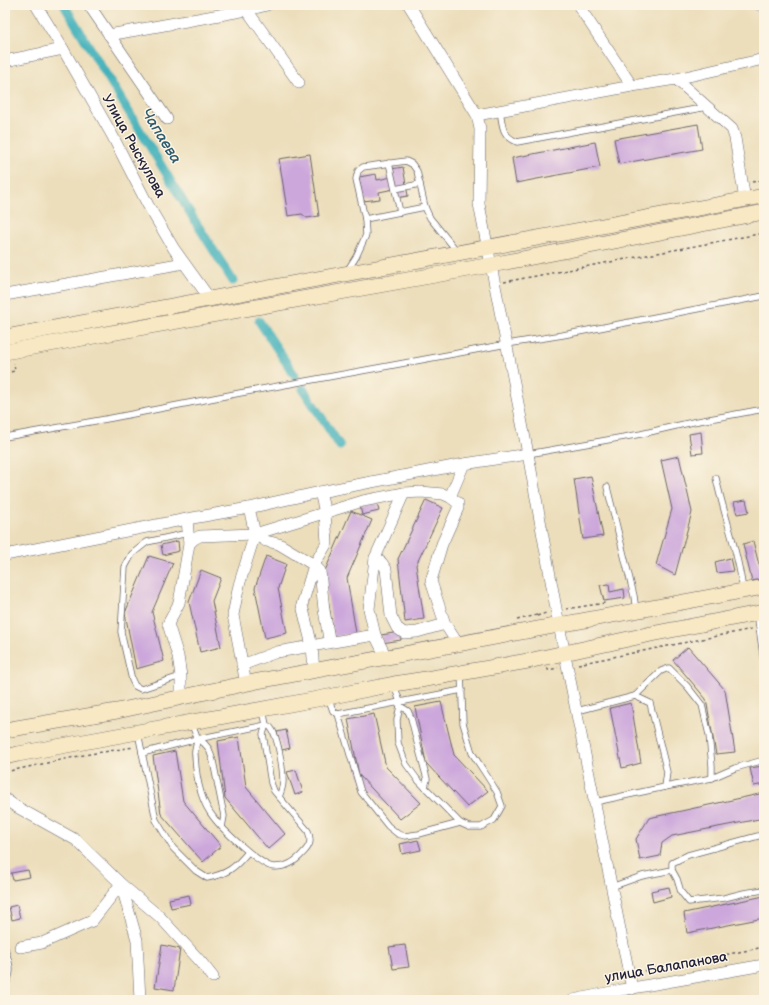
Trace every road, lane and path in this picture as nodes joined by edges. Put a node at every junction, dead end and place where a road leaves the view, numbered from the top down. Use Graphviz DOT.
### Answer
graph roads {
  1 [pos="36,5"];
  2 [pos="89,5"];
  3 [pos="267,5"];
  4 [pos="409,5"];
  5 [pos="578,5"];
  6 [pos="760,5"];
  7 [pos="764,7"];
  8 [pos="245,8"];
  9 [pos="109,35"];
  10 [pos="63,49"];
  11 [pos="764,59"];
  12 [pos="5,60"];
  13 [pos="676,79"];
  14 [pos="299,84"];
  15 [pos="632,86"];
  16 [pos="708,107"];
  17 [pos="500,111"];
  18 [pos="477,115"];
  19 [pos="167,119"];
  20 [pos="389,163"];
  21 [pos="764,180"];
  22 [pos="420,184"];
  23 [pos="743,184"];
  24 [pos="395,189"];
  25 [pos="755,198"];
  26 [pos="425,207"];
  27 [pos="400,212"];
  28 [pos="761,212"];
  29 [pos="365,219"];
  30 [pos="764,233"];
  31 [pos="487,247"];
  32 [pos="458,253"];
  33 [pos="184,263"];
  34 [pos="491,265"];
  35 [pos="346,274"];
  36 [pos="495,284"];
  37 [pos="5,295"];
  38 [pos="764,296"];
  39 [pos="210,299"];
  40 [pos="5,337"];
  41 [pos="507,344"];
  42 [pos="9,352"];
  43 [pos="5,373"];
  44 [pos="764,409"];
  45 [pos="5,437"];
  46 [pos="528,454"];
  47 [pos="464,464"];
  48 [pos="716,478"];
  49 [pos="608,488"];
  50 [pos="320,492"];
  51 [pos="404,493"];
  52 [pos="450,497"];
  53 [pos="249,508"];
  54 [pos="324,513"];
  55 [pos="187,519"];
  56 [pos="255,534"];
  57 [pos="189,539"];
  58 [pos="5,556"];
  59 [pos="375,558"];
  60 [pos="314,565"];
  61 [pos="764,587"];
  62 [pos="743,591"];
  63 [pos="636,611"];
  64 [pos="558,618"];
  65 [pos="760,618"];
  66 [pos="445,624"];
  67 [pos="539,629"];
  68 [pos="374,635"];
  69 [pos="327,642"];
  70 [pos="458,644"];
  71 [pos="312,646"];
  72 [pos="386,657"];
  73 [pos="546,657"];
  74 [pos="567,659"];
  75 [pos="764,662"];
  76 [pos="242,665"];
  77 [pos="314,671"];
  78 [pos="461,673"];
  79 [pos="181,676"];
  80 [pos="246,684"];
  81 [pos="394,684"];
  82 [pos="462,690"];
  83 [pos="635,696"];
  84 [pos="181,697"];
  85 [pos="328,697"];
  86 [pos="400,704"];
  87 [pos="263,709"];
  88 [pos="577,711"];
  89 [pos="338,714"];
  90 [pos="191,722"];
  91 [pos="266,725"];
  92 [pos="5,730"];
  93 [pos="138,732"];
  94 [pos="197,739"];
  95 [pos="142,753"];
  96 [pos="5,757"];
  97 [pos="764,760"];
  98 [pos="712,778"];
  99 [pos="425,787"];
  100 [pos="665,787"];
  101 [pos="279,797"];
  102 [pos="5,799"];
  103 [pos="595,802"];
  104 [pos="460,823"];
  105 [pos="222,827"];
  106 [pos="764,835"];
  107 [pos="248,852"];
  108 [pos="672,870"];
  109 [pos="121,884"];
  110 [pos="611,887"];
  111 [pos="764,890"];
  112 [pos="20,947"];
  113 [pos="764,947"];
  114 [pos="5,948"];
  115 [pos="764,965"];
  116 [pos="628,974"];
  117 [pos="213,977"];
  118 [pos="5,985"];
  119 [pos="632,989"];
  120 [pos="140,1000"];
  121 [pos="574,1000"];
  1 -- 10 [label="street, Улица Рыскулова"];
  2 -- 9 [label="street"];
  3 -- 8 [label="street"];
  4 -- 18 [label="street"];
  5 -- 15 [label="street"];
  6 -- 7 [label="street"];
  8 -- 9 [label="street"];
  8 -- 14 [label="street"];
  9 -- 19 [label="street"];
  10 -- 12 [label="street"];
  10 -- 33 [label="street, Улица Рыскулова"];
  11 -- 13 [label="street"];
  13 -- 15 [label="street"];
  13 -- 16 [label="street"];
  15 -- 17 [label="street"];
  16 -- 17 [label="lane"];
  16 -- 23 [label="street"];
  17 -- 18 [label="street"];
  18 -- 31 [label="street"];
  20 -- 22 [label="lane"];
  20 -- 24 [label="lane"];
  20 -- 29 [label="lane"];
  21 -- 23 [label="path"];
  22 -- 24 [label="lane"];
  22 -- 26 [label="lane"];
  23 -- 25 [label="street"];
  24 -- 27 [label="lane"];
  25 -- 28 [label="street"];
  25 -- 31 [label="street"];
  26 -- 27 [label="lane"];
  26 -- 32 [label="lane"];
  27 -- 29 [label="lane"];
  28 -- 34 [label="street"];
  29 -- 35 [label="lane"];
  30 -- 36 [label="path"];
  31 -- 32 [label="street"];
  31 -- 34 [label="street"];
  32 -- 35 [label="street"];
  33 -- 37 [label="street"];
  33 -- 39 [label="street, Улица Рыскулова"];
  34 -- 36 [label="street"];
  34 -- 42 [label="street"];
  35 -- 39 [label="street"];
  36 -- 41 [label="street"];
  38 -- 41 [label="lane"];
  39 -- 40 [label="street"];
  41 -- 45 [label="lane"];
  41 -- 46 [label="street"];
  42 -- 43 [label="path"];
  44 -- 46 [label="lane"];
  46 -- 47 [label="street"];
  46 -- 64 [label="street"];
  47 -- 50 [label="street"];
  47 -- 52 [label="street"];
  48 -- 62 [label="lane"];
  49 -- 63 [label="lane"];
  50 -- 53 [label="street"];
  50 -- 54 [label="street"];
  51 -- 52 [label="street"];
  51 -- 54 [label="street"];
  51 -- 59 [label="street"];
  52 -- 66 [label="street"];
  53 -- 55 [label="street"];
  53 -- 56 [label="street"];
  54 -- 56 [label="street"];
  54 -- 60 [label="street"];
  55 -- 57 [label="street"];
  55 -- 58 [label="street"];
  56 -- 57 [label="street"];
  56 -- 60 [label="street"];
  56 -- 76 [label="street"];
  57 -- 79 [label="street"];
  57 -- 79 [label="lane"];
  59 -- 66 [label="street"];
  59 -- 68 [label="street"];
  60 -- 69 [label="street"];
  60 -- 71 [label="street"];
  61 -- 62 [label="street"];
  62 -- 63 [label="street"];
  63 -- 64 [label="street"];
  64 -- 67 [label="street"];
  64 -- 67 [label="path"];
  64 -- 74 [label="street"];
  65 -- 74 [label="street"];
  65 -- 74 [label="path"];
  65 -- 75 [label="lane"];
  66 -- 70 [label="street"];
  67 -- 70 [label="street"];
  68 -- 69 [label="street"];
  68 -- 72 [label="street"];
  69 -- 71 [label="street"];
  70 -- 72 [label="street"];
  71 -- 76 [label="street"];
  71 -- 77 [label="street"];
  72 -- 77 [label="street"];
  73 -- 74 [label="street"];
  73 -- 74 [label="path"];
  73 -- 78 [label="street"];
  74 -- 88 [label="street"];
  76 -- 80 [label="street"];
  77 -- 80 [label="street"];
  78 -- 81 [label="street"];
  78 -- 82 [label="lane"];
  79 -- 84 [label="street"];
  80 -- 84 [label="street"];
  81 -- 85 [label="street"];
  81 -- 86 [label="lane"];
  82 -- 86 [label="lane"];
  82 -- 104 [label="lane"];
  83 -- 88 [label="lane"];
  83 -- 98 [label="lane"];
  83 -- 100 [label="lane"];
  84 -- 92 [label="street"];
  85 -- 87 [label="street"];
  85 -- 89 [label="lane"];
  86 -- 89 [label="lane"];
  86 -- 99 [label="lane"];
  86 -- 99 [label="lane"];
  87 -- 90 [label="street"];
  87 -- 91 [label="lane"];
  88 -- 103 [label="street"];
  89 -- 104 [label="lane"];
  90 -- 93 [label="street"];
  90 -- 94 [label="lane"];
  91 -- 94 [label="lane"];
  91 -- 101 [label="lane"];
  91 -- 101 [label="lane"];
  93 -- 95 [label="lane"];
  93 -- 96 [label="street"];
  94 -- 95 [label="lane"];
  94 -- 105 [label="lane"];
  94 -- 105 [label="lane"];
  95 -- 107 [label="lane"];
  97 -- 98 [label="lane"];
  98 -- 100 [label="lane"];
  99 -- 104 [label="lane"];
  100 -- 103 [label="lane"];
  101 -- 107 [label="lane"];
  102 -- 109 [label="street"];
  103 -- 110 [label="street"];
  105 -- 107 [label="lane"];
  106 -- 108 [label="lane"];
  108 -- 110 [label="lane"];
  108 -- 111 [label="lane"];
  109 -- 112 [label="street"];
  109 -- 117 [label="street"];
  109 -- 120 [label="street"];
  110 -- 116 [label="street"];
  113 -- 116 [label="path"];
  114 -- 118 [label="lane"];
  115 -- 119 [label="street, улица Балапанова"];
  116 -- 119 [label="street"];
  119 -- 121 [label="street, улица Балапанова"];
}
